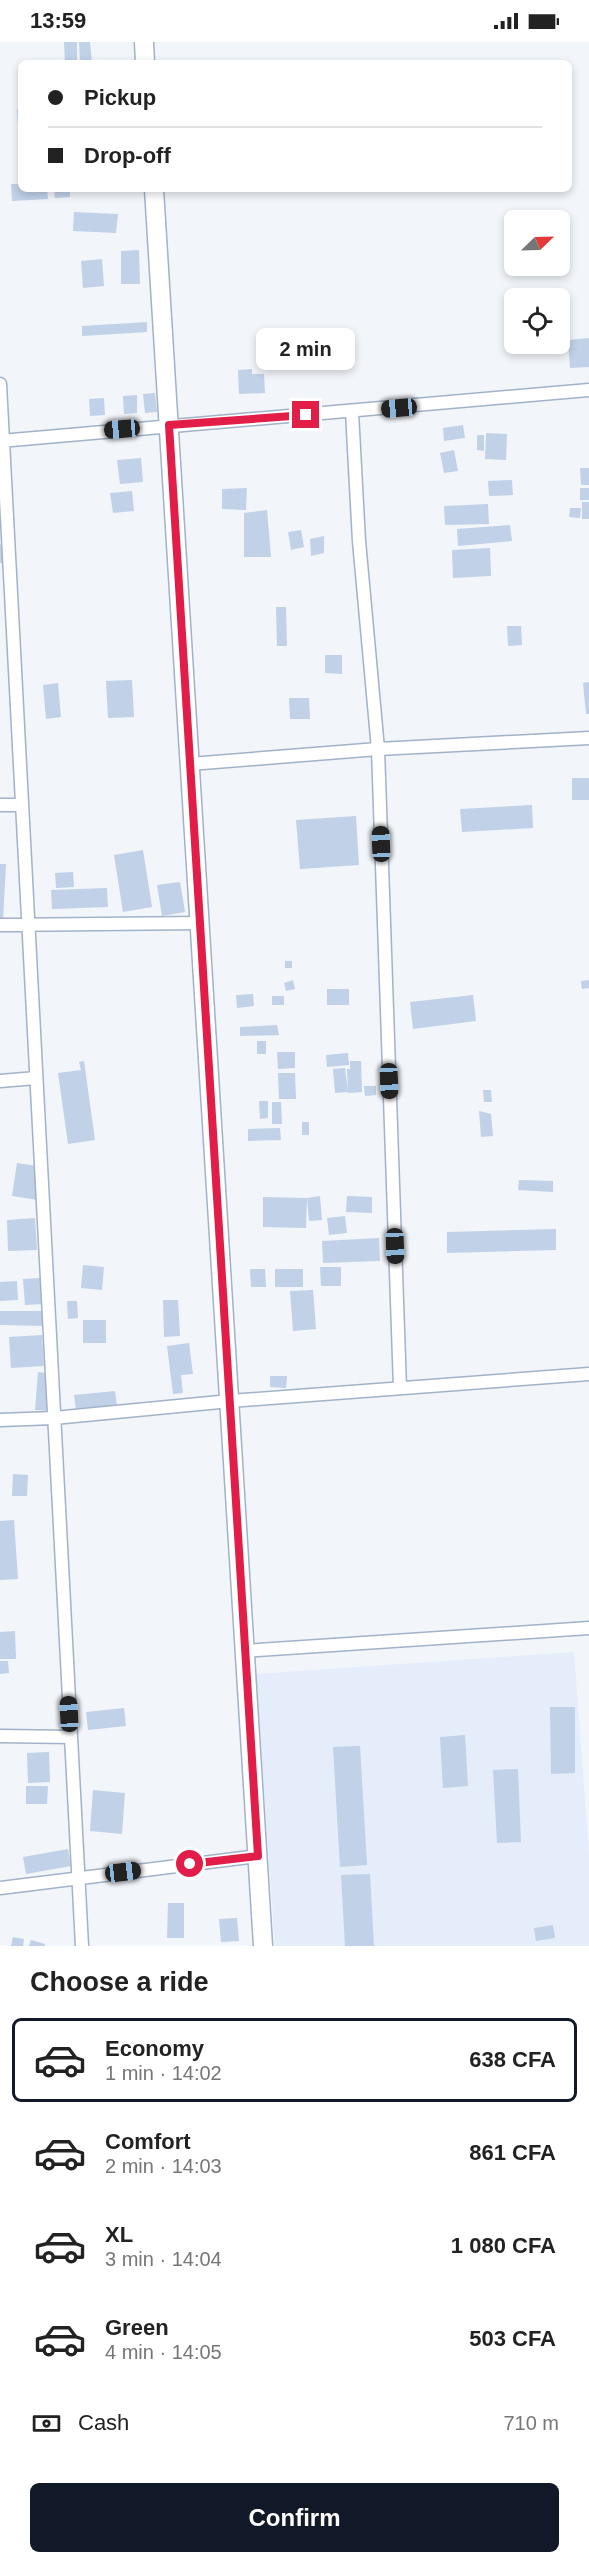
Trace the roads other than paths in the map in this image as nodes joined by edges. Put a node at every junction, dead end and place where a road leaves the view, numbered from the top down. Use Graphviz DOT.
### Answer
graph roads {
  1 [pos="144,42"];
  2 [pos="145,60"];
  3 [pos="154,192"];
  4 [pos="0,384"];
  5 [pos="589,390"];
  6 [pos="352,412"];
  7 [pos="169,425"];
  8 [pos="1,441"];
  9 [pos="589,738"];
  10 [pos="378,750"];
  11 [pos="190,764"];
  12 [pos="0,805"];
  13 [pos="22,805"];
  14 [pos="200,923"];
  15 [pos="0,925"];
  16 [pos="28,925"];
  17 [pos="36,1078"];
  18 [pos="0,1081"];
  19 [pos="589,1374"];
  20 [pos="400,1388"];
  21 [pos="230,1401"];
  22 [pos="54,1418"];
  23 [pos="0,1419"];
  24 [pos="589,1628"];
  25 [pos="244,1651"];
  26 [pos="0,1736"];
  27 [pos="71,1737"];
  28 [pos="258,1856"];
  29 [pos="78,1878"];
  30 [pos="0,1888"];
  31 [pos="82,1946"];
  32 [pos="263,1946"];
  1 -- 2 [label="main road"];
  3 -- 7 [label="main road"];
  4 -- 8 [label="street"];
  5 -- 6 [label="street"];
  6 -- 7 [label="street"];
  6 -- 10 [label="street"];
  7 -- 8 [label="street"];
  7 -- 11 [label="main road"];
  8 -- 13 [label="street"];
  9 -- 10 [label="street"];
  10 -- 11 [label="street"];
  10 -- 20 [label="street"];
  11 -- 14 [label="main road"];
  12 -- 13 [label="street"];
  13 -- 16 [label="street"];
  14 -- 16 [label="street"];
  14 -- 21 [label="main road"];
  15 -- 16 [label="street"];
  16 -- 17 [label="street"];
  17 -- 18 [label="street"];
  17 -- 22 [label="street"];
  19 -- 20 [label="street"];
  20 -- 21 [label="street"];
  21 -- 22 [label="street"];
  21 -- 25 [label="main road"];
  22 -- 23 [label="street"];
  22 -- 27 [label="street"];
  24 -- 25 [label="street"];
  25 -- 28 [label="main road"];
  26 -- 27 [label="street"];
  27 -- 29 [label="street"];
  28 -- 29 [label="street"];
  28 -- 32 [label="main road"];
  29 -- 30 [label="street"];
  29 -- 31 [label="street"];
}
